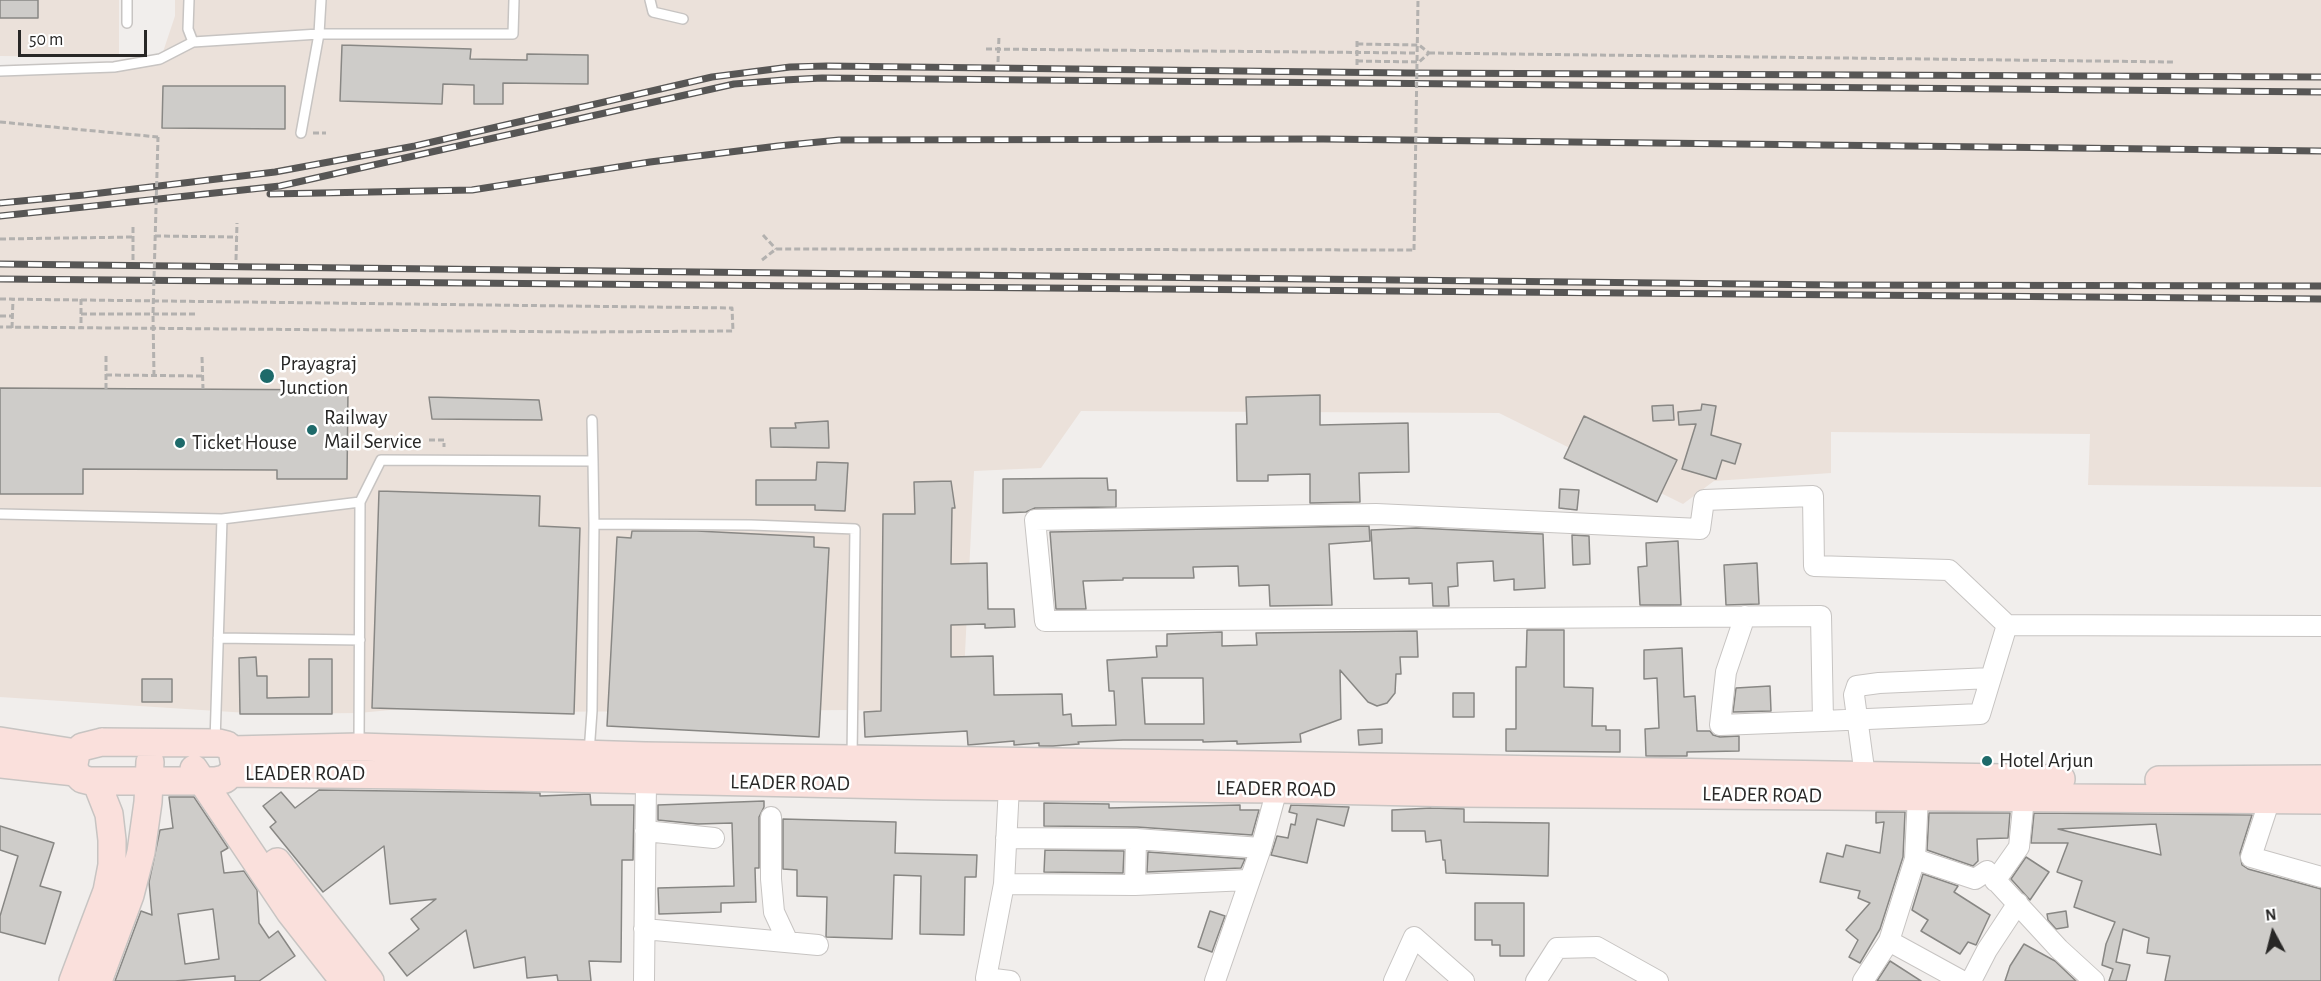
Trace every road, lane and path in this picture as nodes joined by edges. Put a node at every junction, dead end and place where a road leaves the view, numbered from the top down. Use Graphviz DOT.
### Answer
graph roads {
  1 [pos="127,0"];
  2 [pos="189,0"];
  3 [pos="321,0"];
  4 [pos="514,0"];
  5 [pos="650,0"];
  6 [pos="1418,0"];
  7 [pos="683,19"];
  8 [pos="127,23"];
  9 [pos="319,34"];
  10 [pos="999,36"];
  11 [pos="193,42"];
  12 [pos="986,49"];
  13 [pos="998,49"];
  14 [pos="1357,52"];
  15 [pos="1417,53"];
  16 [pos="1428,54"];
  17 [pos="998,62"];
  18 [pos="2174,62"];
  19 [pos="0,71"];
  20 [pos="0,122"];
  21 [pos="301,133"];
  22 [pos="237,223"];
  23 [pos="133,227"];
  24 [pos="763,235"];
  25 [pos="155,236"];
  26 [pos="133,237"];
  27 [pos="237,237"];
  28 [pos="0,239"];
  29 [pos="776,249"];
  30 [pos="133,260"];
  31 [pos="236,260"];
  32 [pos="762,260"];
  33 [pos="0,299"];
  34 [pos="13,299"];
  35 [pos="81,299"];
  36 [pos="81,314"];
  37 [pos="153,314"];
  38 [pos="195,314"];
  39 [pos="0,316"];
  40 [pos="12,316"];
  41 [pos="0,327"];
  42 [pos="12,328"];
  43 [pos="81,328"];
  44 [pos="106,356"];
  45 [pos="202,357"];
  46 [pos="106,375"];
  47 [pos="154,376"];
  48 [pos="203,376"];
  49 [pos="106,389"];
  50 [pos="203,389"];
  51 [pos="592,420"];
  52 [pos="593,461"];
  53 [pos="360,502"];
  54 [pos="0,514"];
  55 [pos="222,519"];
  56 [pos="594,524"];
  57 [pos="1745,616"];
  58 [pos="2007,625"];
  59 [pos="2321,626"];
  60 [pos="218,638"];
  61 [pos="360,640"];
  62 [pos="1991,678"];
  63 [pos="1859,720"];
  64 [pos="1823,722"];
  65 [pos="0,741"];
  66 [pos="144,742"];
  67 [pos="359,747"];
  68 [pos="589,754"];
  69 [pos="852,759"];
  70 [pos="217,761"];
  71 [pos="0,764"];
  72 [pos="83,769"];
  73 [pos="1865,776"];
  74 [pos="2321,779"];
  75 [pos="646,780"];
  76 [pos="150,781"];
  77 [pos="1009,786"];
  78 [pos="1277,789"];
  79 [pos="1918,795"];
  80 [pos="2025,798"];
  81 [pos="2270,799"];
  82 [pos="2321,800"];
  83 [pos="771,817"];
  84 [pos="645,831"];
  85 [pos="714,838"];
  86 [pos="1006,838"];
  87 [pos="1136,838"];
  88 [pos="1261,848"];
  89 [pos="1915,859"];
  90 [pos="2321,877"];
  91 [pos="1248,880"];
  92 [pos="1995,881"];
  93 [pos="1004,884"];
  94 [pos="1135,885"];
  95 [pos="2019,903"];
  96 [pos="644,929"];
  97 [pos="1889,941"];
  98 [pos="788,942"];
  99 [pos="818,945"];
  100 [pos="1220,979"];
  101 [pos="73,981"];
  102 [pos="98,981"];
  103 [pos="344,981"];
  104 [pos="370,981"];
  105 [pos="644,981"];
  106 [pos="1010,981"];
  107 [pos="1394,981"];
  108 [pos="1464,981"];
  109 [pos="1536,981"];
  110 [pos="1658,981"];
  111 [pos="1863,981"];
  112 [pos="1962,981"];
  113 [pos="1971,981"];
  114 [pos="2094,981"];
  1 -- 8 [label="lane"];
  2 -- 11 [label="lane"];
  3 -- 9 [label="lane"];
  4 -- 9 [label="lane"];
  5 -- 7 [label="lane"];
  6 -- 15 [label="path, bridge"];
  9 -- 11 [label="lane"];
  9 -- 21 [label="lane"];
  10 -- 13 [label="path"];
  11 -- 19 [label="lane"];
  12 -- 13 [label="path"];
  13 -- 14 [label="path"];
  13 -- 17 [label="path"];
  14 -- 15 [label="path"];
  14 -- 16 [label="path"];
  14 -- 16 [label="path"];
  15 -- 29 [label="path, bridge"];
  16 -- 18 [label="path"];
  20 -- 25 [label="path, bridge"];
  22 -- 27 [label="path"];
  23 -- 26 [label="path"];
  24 -- 29 [label="path"];
  25 -- 27 [label="path"];
  25 -- 37 [label="path, bridge"];
  26 -- 28 [label="path"];
  26 -- 30 [label="path"];
  27 -- 31 [label="path"];
  29 -- 32 [label="path"];
  33 -- 34 [label="path"];
  34 -- 35 [label="path"];
  34 -- 40 [label="path"];
  35 -- 36 [label="path"];
  35 -- 43 [label="path"];
  36 -- 37 [label="path"];
  36 -- 43 [label="path"];
  37 -- 38 [label="path"];
  37 -- 47 [label="path, bridge"];
  39 -- 40 [label="path"];
  40 -- 42 [label="path"];
  41 -- 42 [label="path"];
  42 -- 43 [label="path"];
  44 -- 46 [label="path"];
  45 -- 48 [label="path"];
  46 -- 47 [label="path"];
  46 -- 49 [label="path"];
  47 -- 48 [label="path"];
  48 -- 50 [label="path"];
  51 -- 52 [label="lane"];
  52 -- 53 [label="lane"];
  52 -- 56 [label="lane"];
  53 -- 55 [label="lane"];
  53 -- 61 [label="lane"];
  54 -- 55 [label="lane"];
  55 -- 60 [label="lane"];
  56 -- 68 [label="lane"];
  56 -- 69 [label="lane"];
  57 -- 58 [label="street"];
  57 -- 64 [label="street"];
  57 -- 64 [label="street"];
  58 -- 59 [label="street"];
  58 -- 62 [label="street"];
  60 -- 61 [label="lane"];
  60 -- 70 [label="lane"];
  61 -- 67 [label="lane"];
  62 -- 63 [label="street"];
  62 -- 63 [label="street"];
  63 -- 64 [label="street"];
  63 -- 73 [label="street"];
  65 -- 72 [label="main road"];
  66 -- 70 [label="main road"];
  66 -- 72 [label="main road"];
  66 -- 76 [label="main road"];
  67 -- 68 [label="main road, LEADER ROAD"];
  67 -- 70 [label="main road, LEADER ROAD"];
  68 -- 69 [label="main road, LEADER ROAD"];
  69 -- 73 [label="main road, LEADER ROAD"];
  70 -- 75 [label="main road, LEADER ROAD"];
  70 -- 76 [label="main road"];
  70 -- 103 [label="main road"];
  70 -- 104 [label="main road"];
  71 -- 72 [label="main road"];
  72 -- 76 [label="main road"];
  72 -- 101 [label="main road"];
  73 -- 74 [label="main road, LEADER ROAD"];
  75 -- 77 [label="main road, LEADER ROAD"];
  75 -- 84 [label="street"];
  76 -- 102 [label="main road"];
  77 -- 78 [label="main road, LEADER ROAD"];
  77 -- 86 [label="street"];
  78 -- 79 [label="main road, LEADER ROAD"];
  78 -- 88 [label="street"];
  79 -- 80 [label="main road, LEADER ROAD"];
  79 -- 89 [label="street"];
  80 -- 81 [label="main road, LEADER ROAD"];
  80 -- 92 [label="street"];
  81 -- 82 [label="main road, LEADER ROAD"];
  81 -- 90 [label="street"];
  83 -- 98 [label="street"];
  84 -- 85 [label="street"];
  84 -- 96 [label="street"];
  86 -- 87 [label="street"];
  86 -- 93 [label="street"];
  87 -- 88 [label="street"];
  87 -- 94 [label="street"];
  88 -- 91 [label="street"];
  89 -- 92 [label="street"];
  89 -- 97 [label="street"];
  91 -- 94 [label="street"];
  91 -- 100 [label="street"];
  92 -- 95 [label="street"];
  93 -- 94 [label="street"];
  93 -- 106 [label="street"];
  95 -- 113 [label="street"];
  95 -- 114 [label="street"];
  96 -- 98 [label="street"];
  96 -- 105 [label="street"];
  97 -- 111 [label="street"];
  97 -- 112 [label="street"];
  98 -- 99 [label="street"];
  107 -- 108 [label="street"];
  109 -- 110 [label="street"];
}
